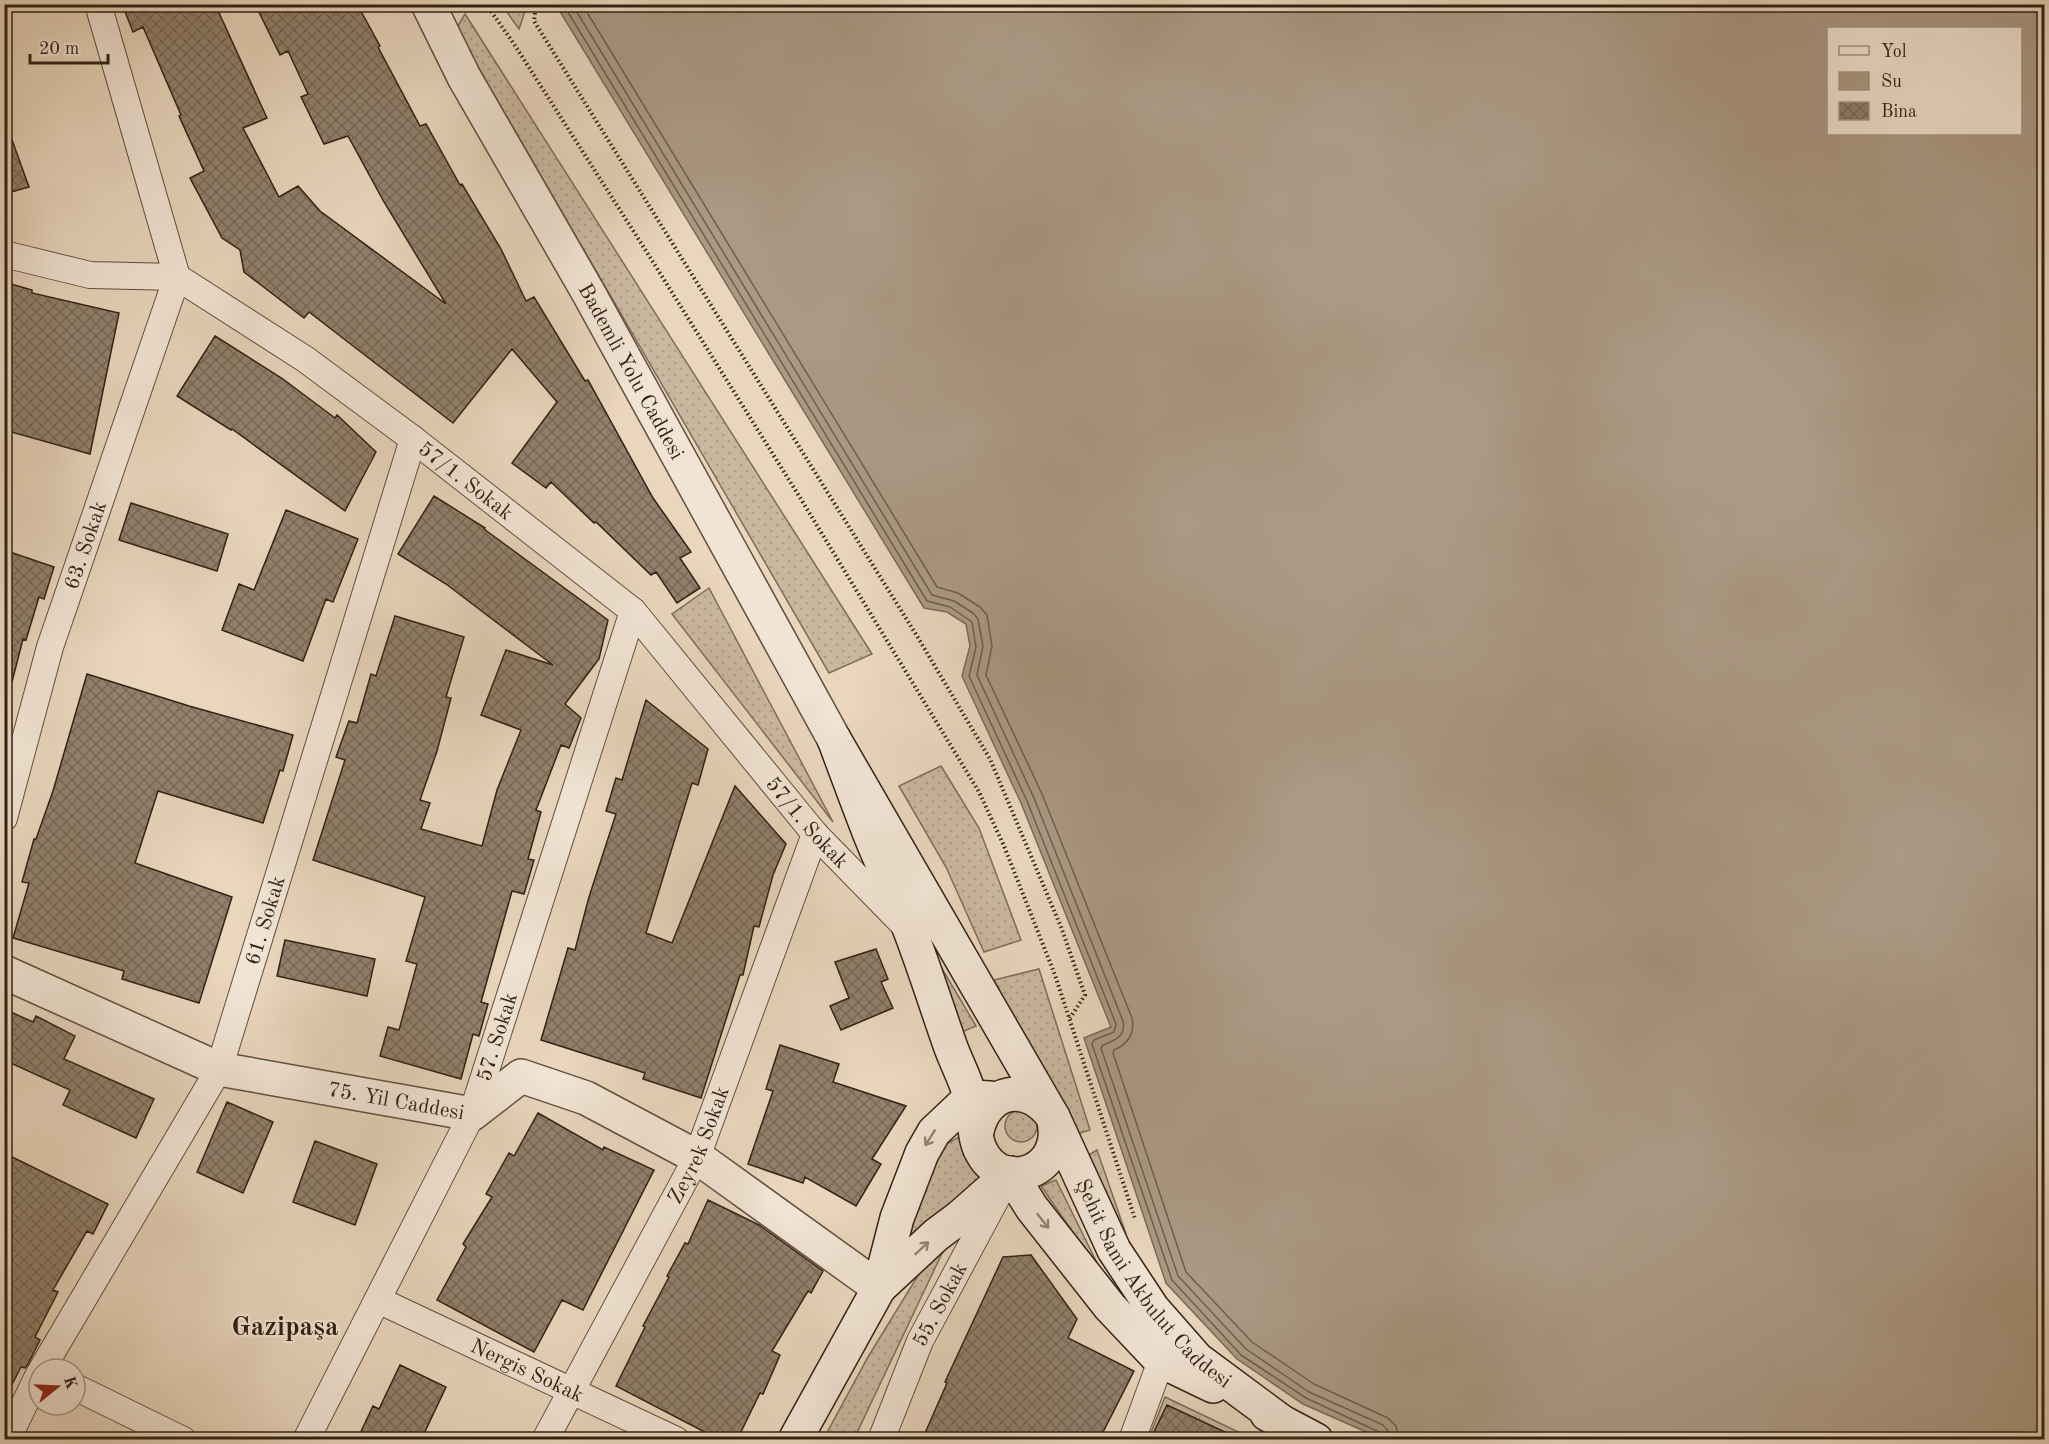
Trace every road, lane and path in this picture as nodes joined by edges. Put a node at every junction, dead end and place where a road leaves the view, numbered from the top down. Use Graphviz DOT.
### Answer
graph roads {
  1 [pos="98,4"];
  2 [pos="428,4"];
  3 [pos="486,4"];
  4 [pos="536,4"];
  5 [pos="4,254"];
  6 [pos="177,277"];
  7 [pos="413,440"];
  8 [pos="633,611"];
  9 [pos="834,739"];
  10 [pos="4,818"];
  11 [pos="815,834"];
  12 [pos="911,931"];
  13 [pos="4,972"];
  14 [pos="1070,1018"];
  15 [pos="219,1069"];
  16 [pos="984,1098"];
  17 [pos="472,1114"];
  18 [pos="1053,1117"];
  19 [pos="697,1157"];
  20 [pos="1010,1173"];
  21 [pos="1135,1221"];
  22 [pos="879,1288"];
  23 [pos="378,1300"];
  24 [pos="49,1357"];
  25 [pos="1161,1360"];
  26 [pos="571,1390"];
  27 [pos="87,1393"];
  28 [pos="27,1399"];
  29 [pos="1286,1425"];
  30 [pos="7,1440"];
  31 [pos="183,1440"];
  32 [pos="306,1440"];
  33 [pos="545,1440"];
  34 [pos="676,1440"];
  35 [pos="795,1440"];
  36 [pos="881,1440"];
  37 [pos="1132,1440"];
  38 [pos="1316,1440"];
  1 -- 6 [label="street"];
  2 -- 9 [label="main road, Bademli Yolu Caddesi"];
  3 -- 14 [label="path"];
  4 -- 14 [label="path"];
  5 -- 6 [label="street"];
  6 -- 7 [label="street, 57/1. Sokak"];
  6 -- 10 [label="street, 63. Sokak"];
  7 -- 8 [label="street, 57/1. Sokak"];
  7 -- 15 [label="street, 61. Sokak"];
  8 -- 11 [label="street, 57/1. Sokak"];
  8 -- 17 [label="street, 57. Sokak"];
  9 -- 12 [label="main road"];
  9 -- 18 [label="main road, Şehit Sami Akbulut Caddesi"];
  11 -- 12 [label="street, 57/1. Sokak"];
  11 -- 19 [label="street, Zeyrek Sokak"];
  12 -- 16 [label="main road"];
  13 -- 15 [label="main road, 75. Yil Caddesi"];
  14 -- 21 [label="path"];
  15 -- 17 [label="main road, 75. Yil Caddesi"];
  15 -- 24 [label="street, 61. Sokak"];
  16 -- 18 [label="main road"];
  16 -- 20 [label="main road"];
  16 -- 22 [label="main road, one-way"];
  17 -- 19 [label="main road, 75. Yil Caddesi"];
  17 -- 23 [label="street, 57. Sokak"];
  18 -- 20 [label="main road"];
  18 -- 29 [label="main road, Şehit Sami Akbulut Caddesi"];
  19 -- 22 [label="main road, 75. Yil Caddesi"];
  19 -- 26 [label="street, Zeyrek Sokak"];
  22 -- 20 [label="main road, one-way"];
  20 -- 25 [label="main road, Şehit Sami Akbulut Caddesi, one-way"];
  20 -- 36 [label="street, 55. Sokak"];
  22 -- 35 [label="main road"];
  23 -- 26 [label="street, Nergis Sokak"];
  23 -- 32 [label="street, 57. Sokak"];
  25 -- 29 [label="main road, Şehit Sami Akbulut Caddesi"];
  25 -- 37 [label="street"];
  26 -- 33 [label="street, Zeyrek Sokak"];
  26 -- 34 [label="street, Nergis Sokak"];
  27 -- 31 [label="street"];
  28 -- 30 [label="street"];
  29 -- 38 [label="main road, Şehit Sami Akbulut Caddesi"];
}
